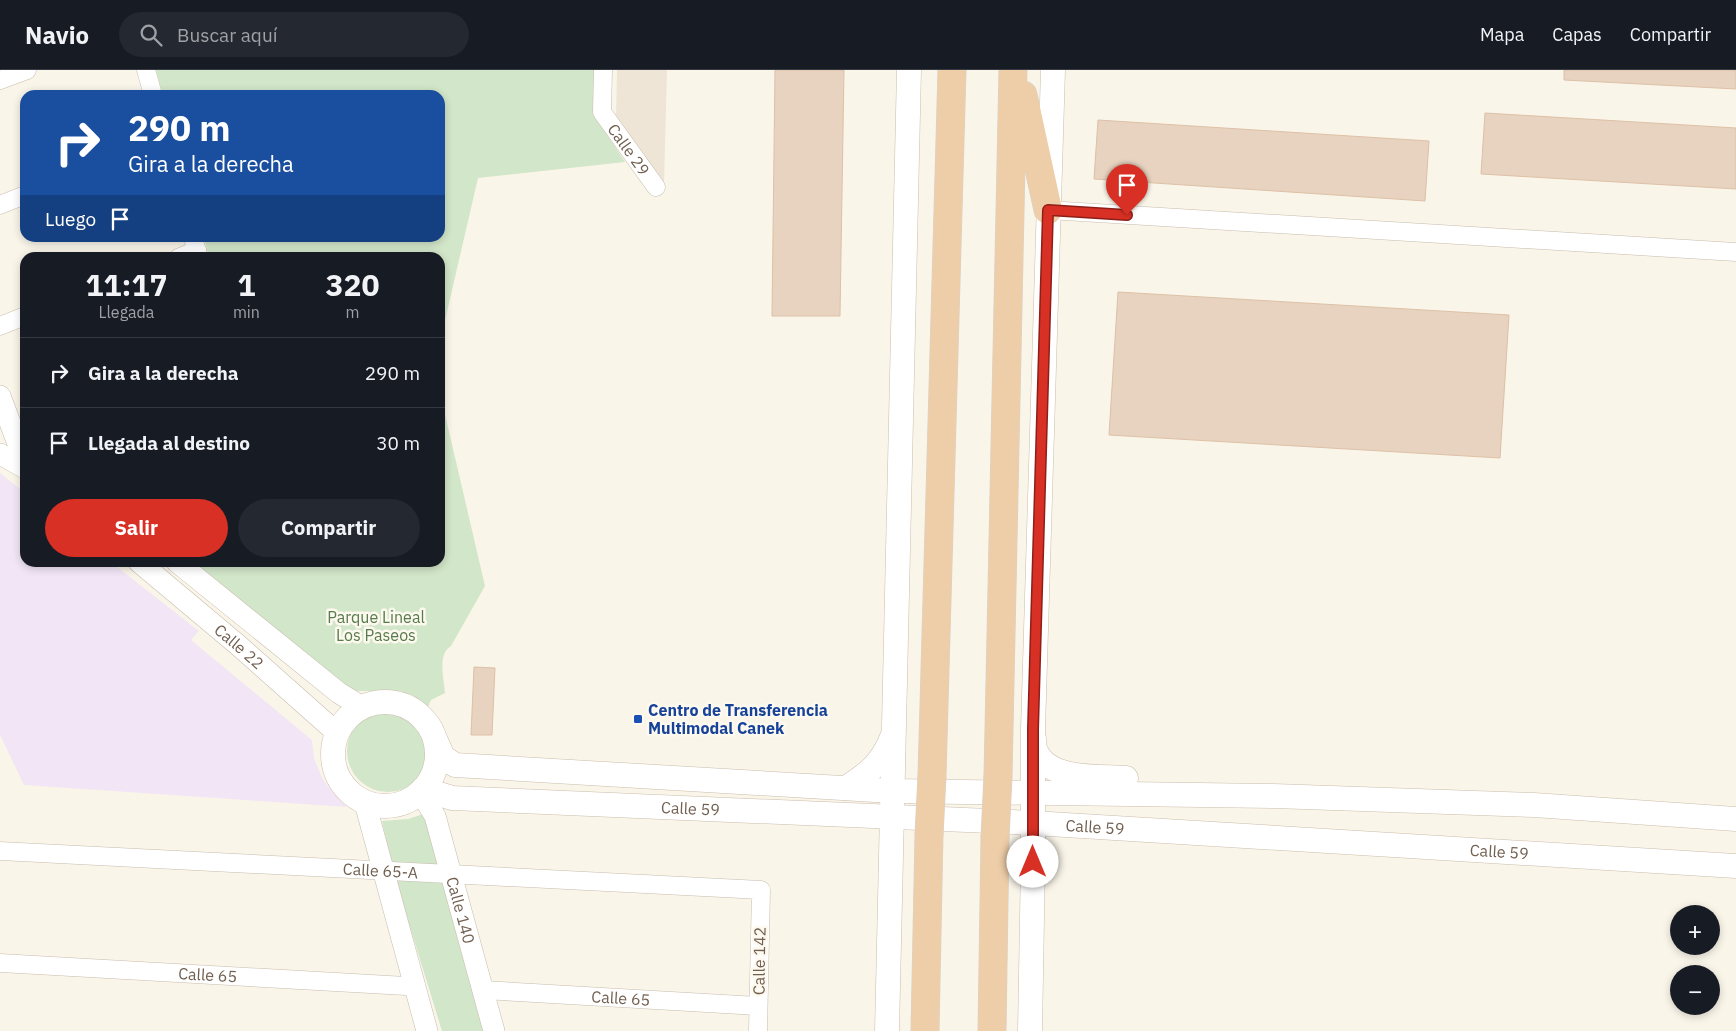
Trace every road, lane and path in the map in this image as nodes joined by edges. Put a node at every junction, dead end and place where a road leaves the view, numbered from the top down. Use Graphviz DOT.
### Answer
graph roads {
  1 [pos="27,70"];
  2 [pos="146,70"];
  3 [pos="603,70"];
  4 [pos="909,70"];
  5 [pos="952,70"];
  6 [pos="1015,70"];
  7 [pos="1052,70"];
  8 [pos="0,80"];
  9 [pos="152,90"];
  10 [pos="656,187"];
  11 [pos="20,197"];
  12 [pos="0,205"];
  13 [pos="1048,210"];
  14 [pos="1736,252"];
  15 [pos="20,318"];
  16 [pos="0,326"];
  17 [pos="0,396"];
  18 [pos="17,443"];
  19 [pos="0,454"];
  20 [pos="20,465"];
  21 [pos="145,567"];
  22 [pos="183,567"];
  23 [pos="362,707"];
  24 [pos="1033,729"];
  25 [pos="894,730"];
  26 [pos="336,733"];
  27 [pos="436,741"];
  28 [pos="846,788"];
  29 [pos="422,791"];
  30 [pos="892,791"];
  31 [pos="1032,792"];
  32 [pos="1274,796"];
  33 [pos="364,802"];
  34 [pos="892,818"];
  35 [pos="1736,819"];
  36 [pos="1033,823"];
  37 [pos="0,850"];
  38 [pos="1736,866"];
  39 [pos="383,871"];
  40 [pos="451,874"];
  41 [pos="761,890"];
  42 [pos="0,963"];
  43 [pos="414,985"];
  44 [pos="483,990"];
  45 [pos="758,1006"];
  46 [pos="427,1031"];
  47 [pos="494,1031"];
  48 [pos="758,1031"];
  49 [pos="887,1031"];
  50 [pos="925,1031"];
  51 [pos="992,1031"];
  52 [pos="1030,1031"];
  1 -- 8 [label="street"];
  2 -- 9 [label="street"];
  3 -- 10 [label="street, Calle 29"];
  4 -- 25 [label="main road"];
  5 -- 50 [label="highway, bridge"];
  6 -- 13 [label="highway"];
  6 -- 51 [label="highway, bridge"];
  7 -- 13 [label="main road"];
  11 -- 12 [label="street"];
  13 -- 14 [label="street"];
  13 -- 24 [label="main road"];
  15 -- 16 [label="street"];
  17 -- 18 [label="street"];
  19 -- 20 [label="street"];
  21 -- 26 [label="street, Calle 22"];
  22 -- 23 [label="street, Calle 22"];
  23 -- 26 [label="main road"];
  23 -- 27 [label="main road"];
  24 -- 31 [label="main road"];
  24 -- 32 [label="main road"];
  25 -- 28 [label="main road"];
  25 -- 30 [label="main road"];
  26 -- 33 [label="main road"];
  27 -- 28 [label="main road, Calle 59"];
  27 -- 29 [label="main road"];
  28 -- 30 [label="main road, Calle 59"];
  29 -- 33 [label="main road"];
  29 -- 34 [label="main road, Calle 59"];
  29 -- 40 [label="street, Calle 140"];
  30 -- 31 [label="main road, Calle 59"];
  30 -- 34 [label="main road"];
  31 -- 32 [label="main road, Calle 59"];
  31 -- 36 [label="main road"];
  32 -- 35 [label="main road, Calle 59"];
  33 -- 39 [label="street"];
  34 -- 36 [label="main road, Calle 59"];
  34 -- 49 [label="main road"];
  36 -- 38 [label="main road, Calle 59"];
  36 -- 52 [label="main road"];
  37 -- 39 [label="street, Calle 65-A"];
  39 -- 40 [label="street, Calle 65-A"];
  39 -- 43 [label="street"];
  40 -- 41 [label="street, Calle 65-A"];
  40 -- 44 [label="street, Calle 140"];
  41 -- 45 [label="street, Calle 142"];
  42 -- 43 [label="street, Calle 65"];
  43 -- 46 [label="street"];
  44 -- 45 [label="street, Calle 65"];
  44 -- 47 [label="street, Calle 140"];
  45 -- 48 [label="street, Calle 142"];
}
